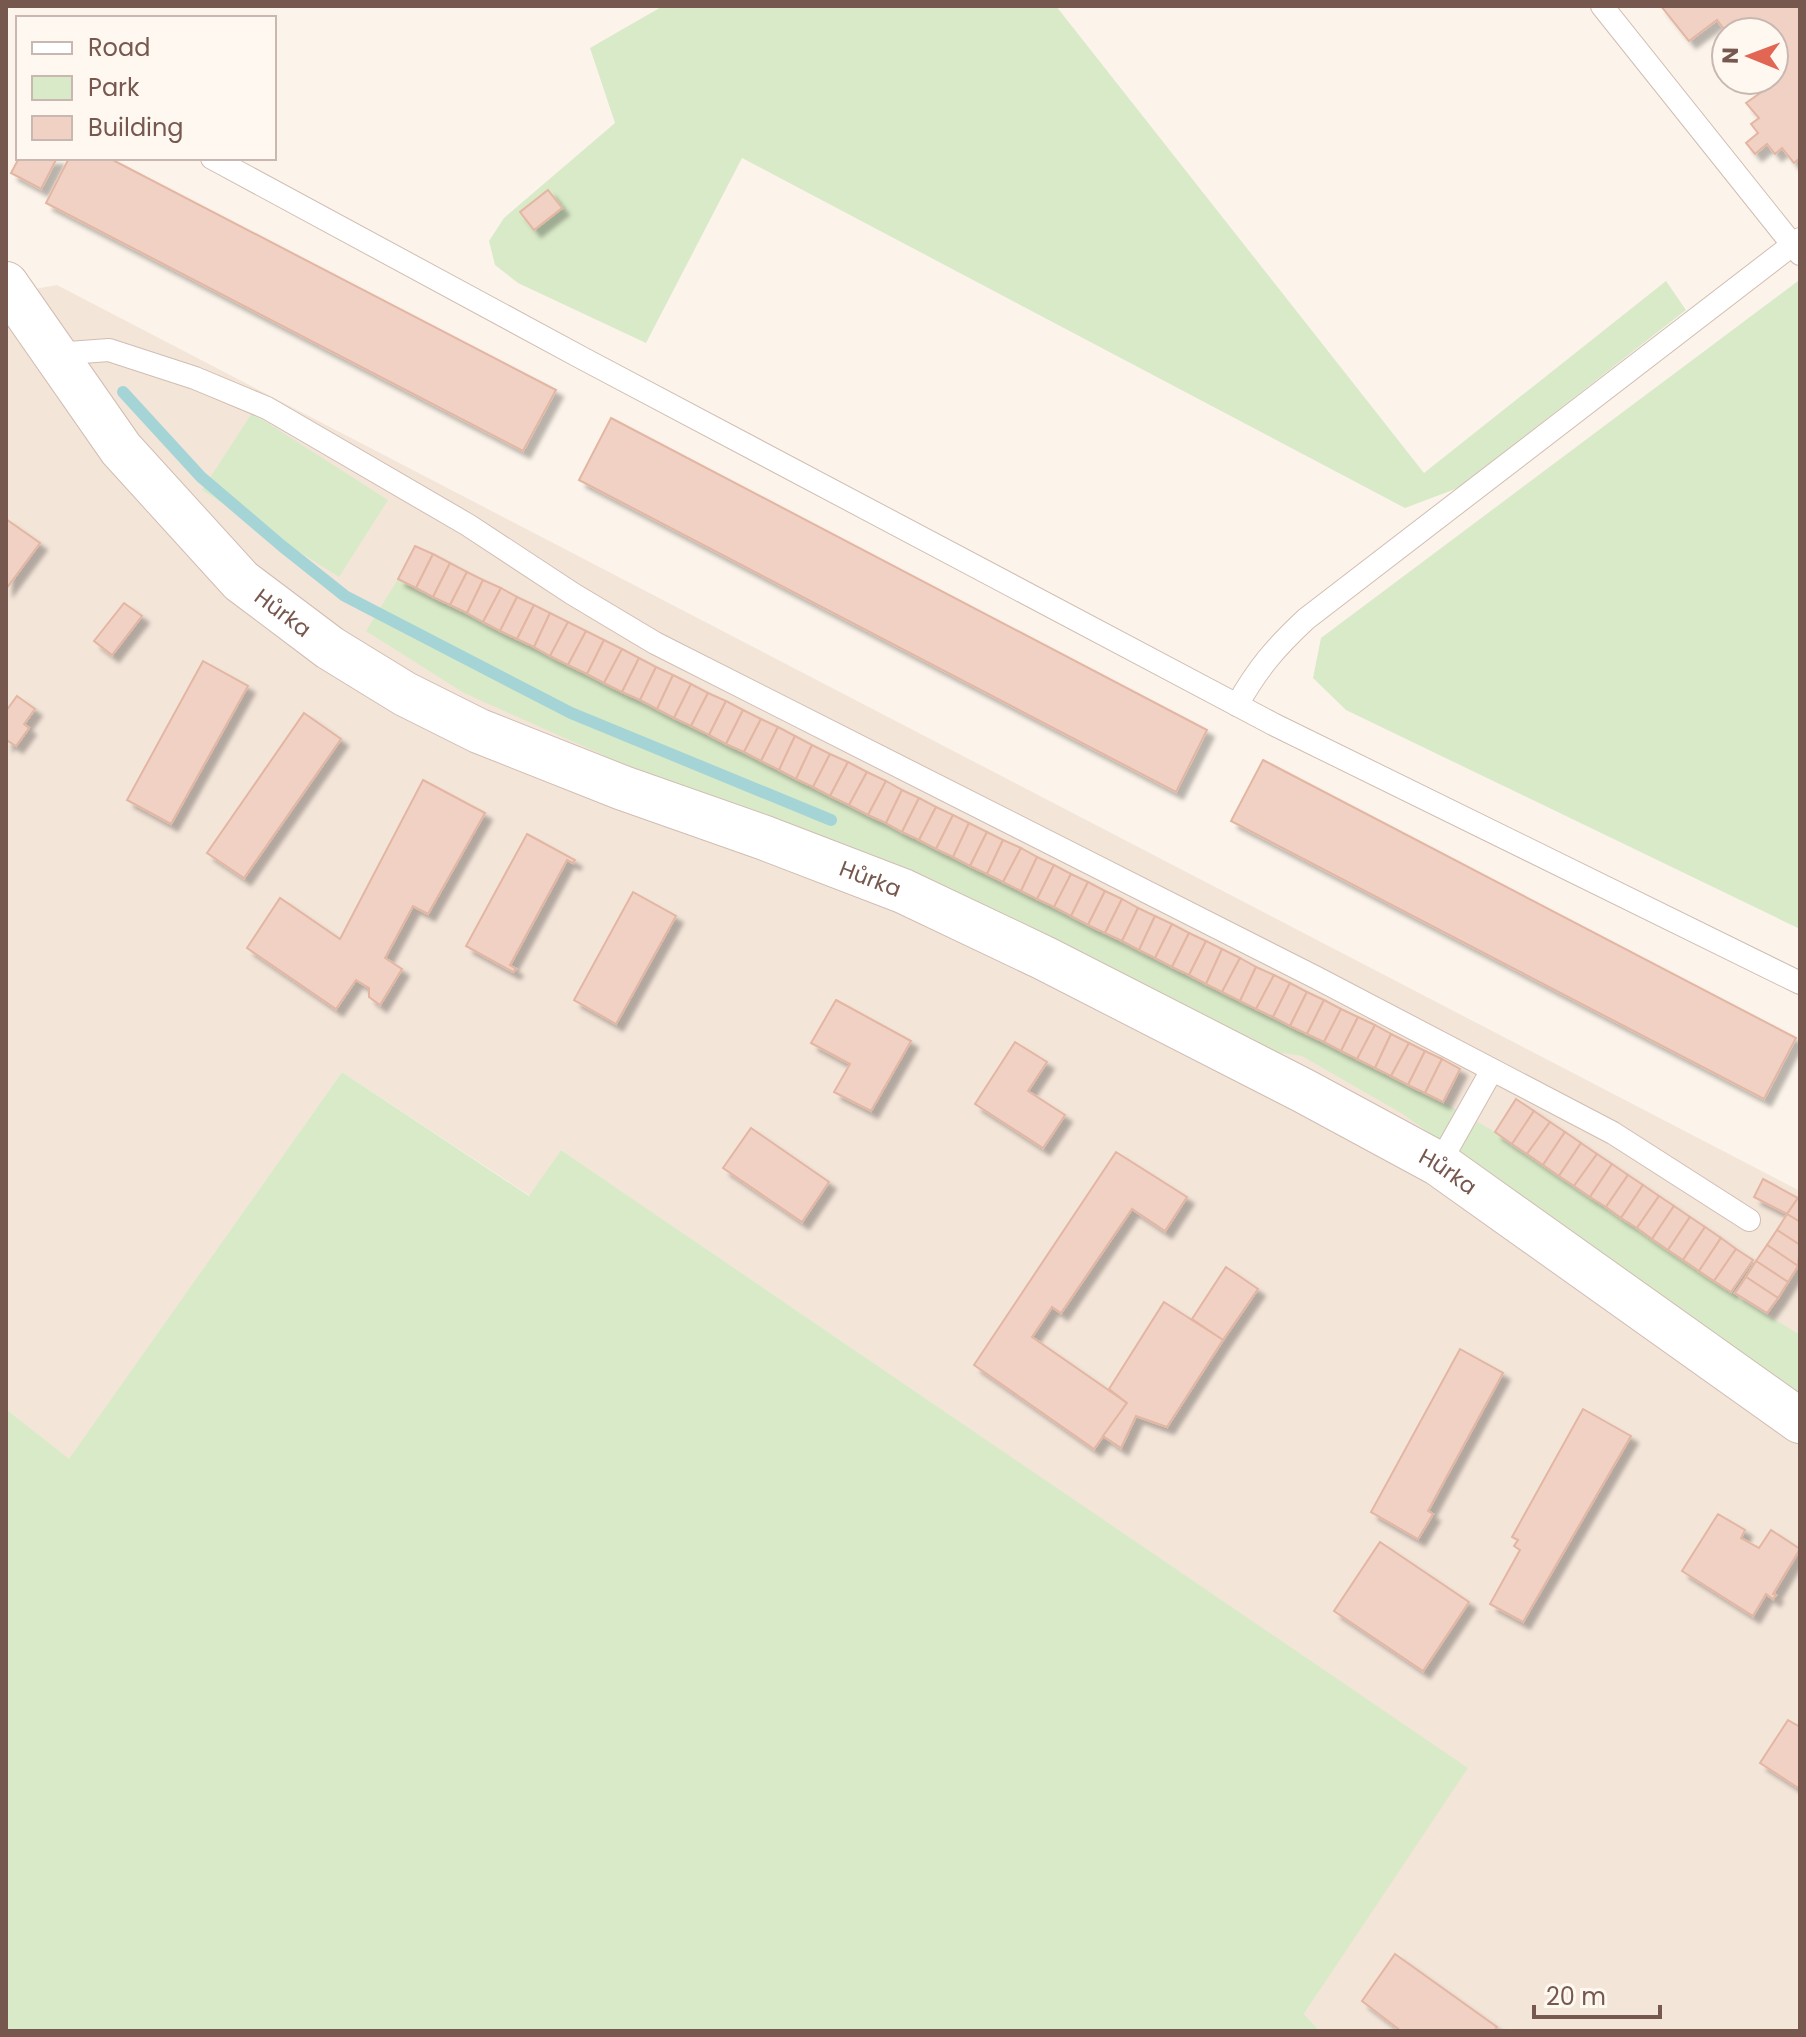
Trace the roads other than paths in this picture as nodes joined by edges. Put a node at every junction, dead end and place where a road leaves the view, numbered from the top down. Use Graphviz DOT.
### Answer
graph roads {
  1 [pos="1602,6"];
  2 [pos="216,160"];
  3 [pos="1798,246"];
  4 [pos="6,284"];
  5 [pos="55,354"];
  6 [pos="1237,705"];
  7 [pos="1800,983"];
  8 [pos="1492,1070"];
  9 [pos="1439,1164"];
  10 [pos="1749,1220"];
  11 [pos="1800,1421"];
  1 -- 3 [label="lane"];
  2 -- 6 [label="lane"];
  3 -- 6 [label="lane"];
  4 -- 5 [label="street, Hůrka"];
  5 -- 8 [label="lane"];
  5 -- 9 [label="street, Hůrka"];
  6 -- 7 [label="lane"];
  8 -- 9 [label="lane"];
  8 -- 10 [label="lane"];
  9 -- 11 [label="street, Hůrka"];
}
